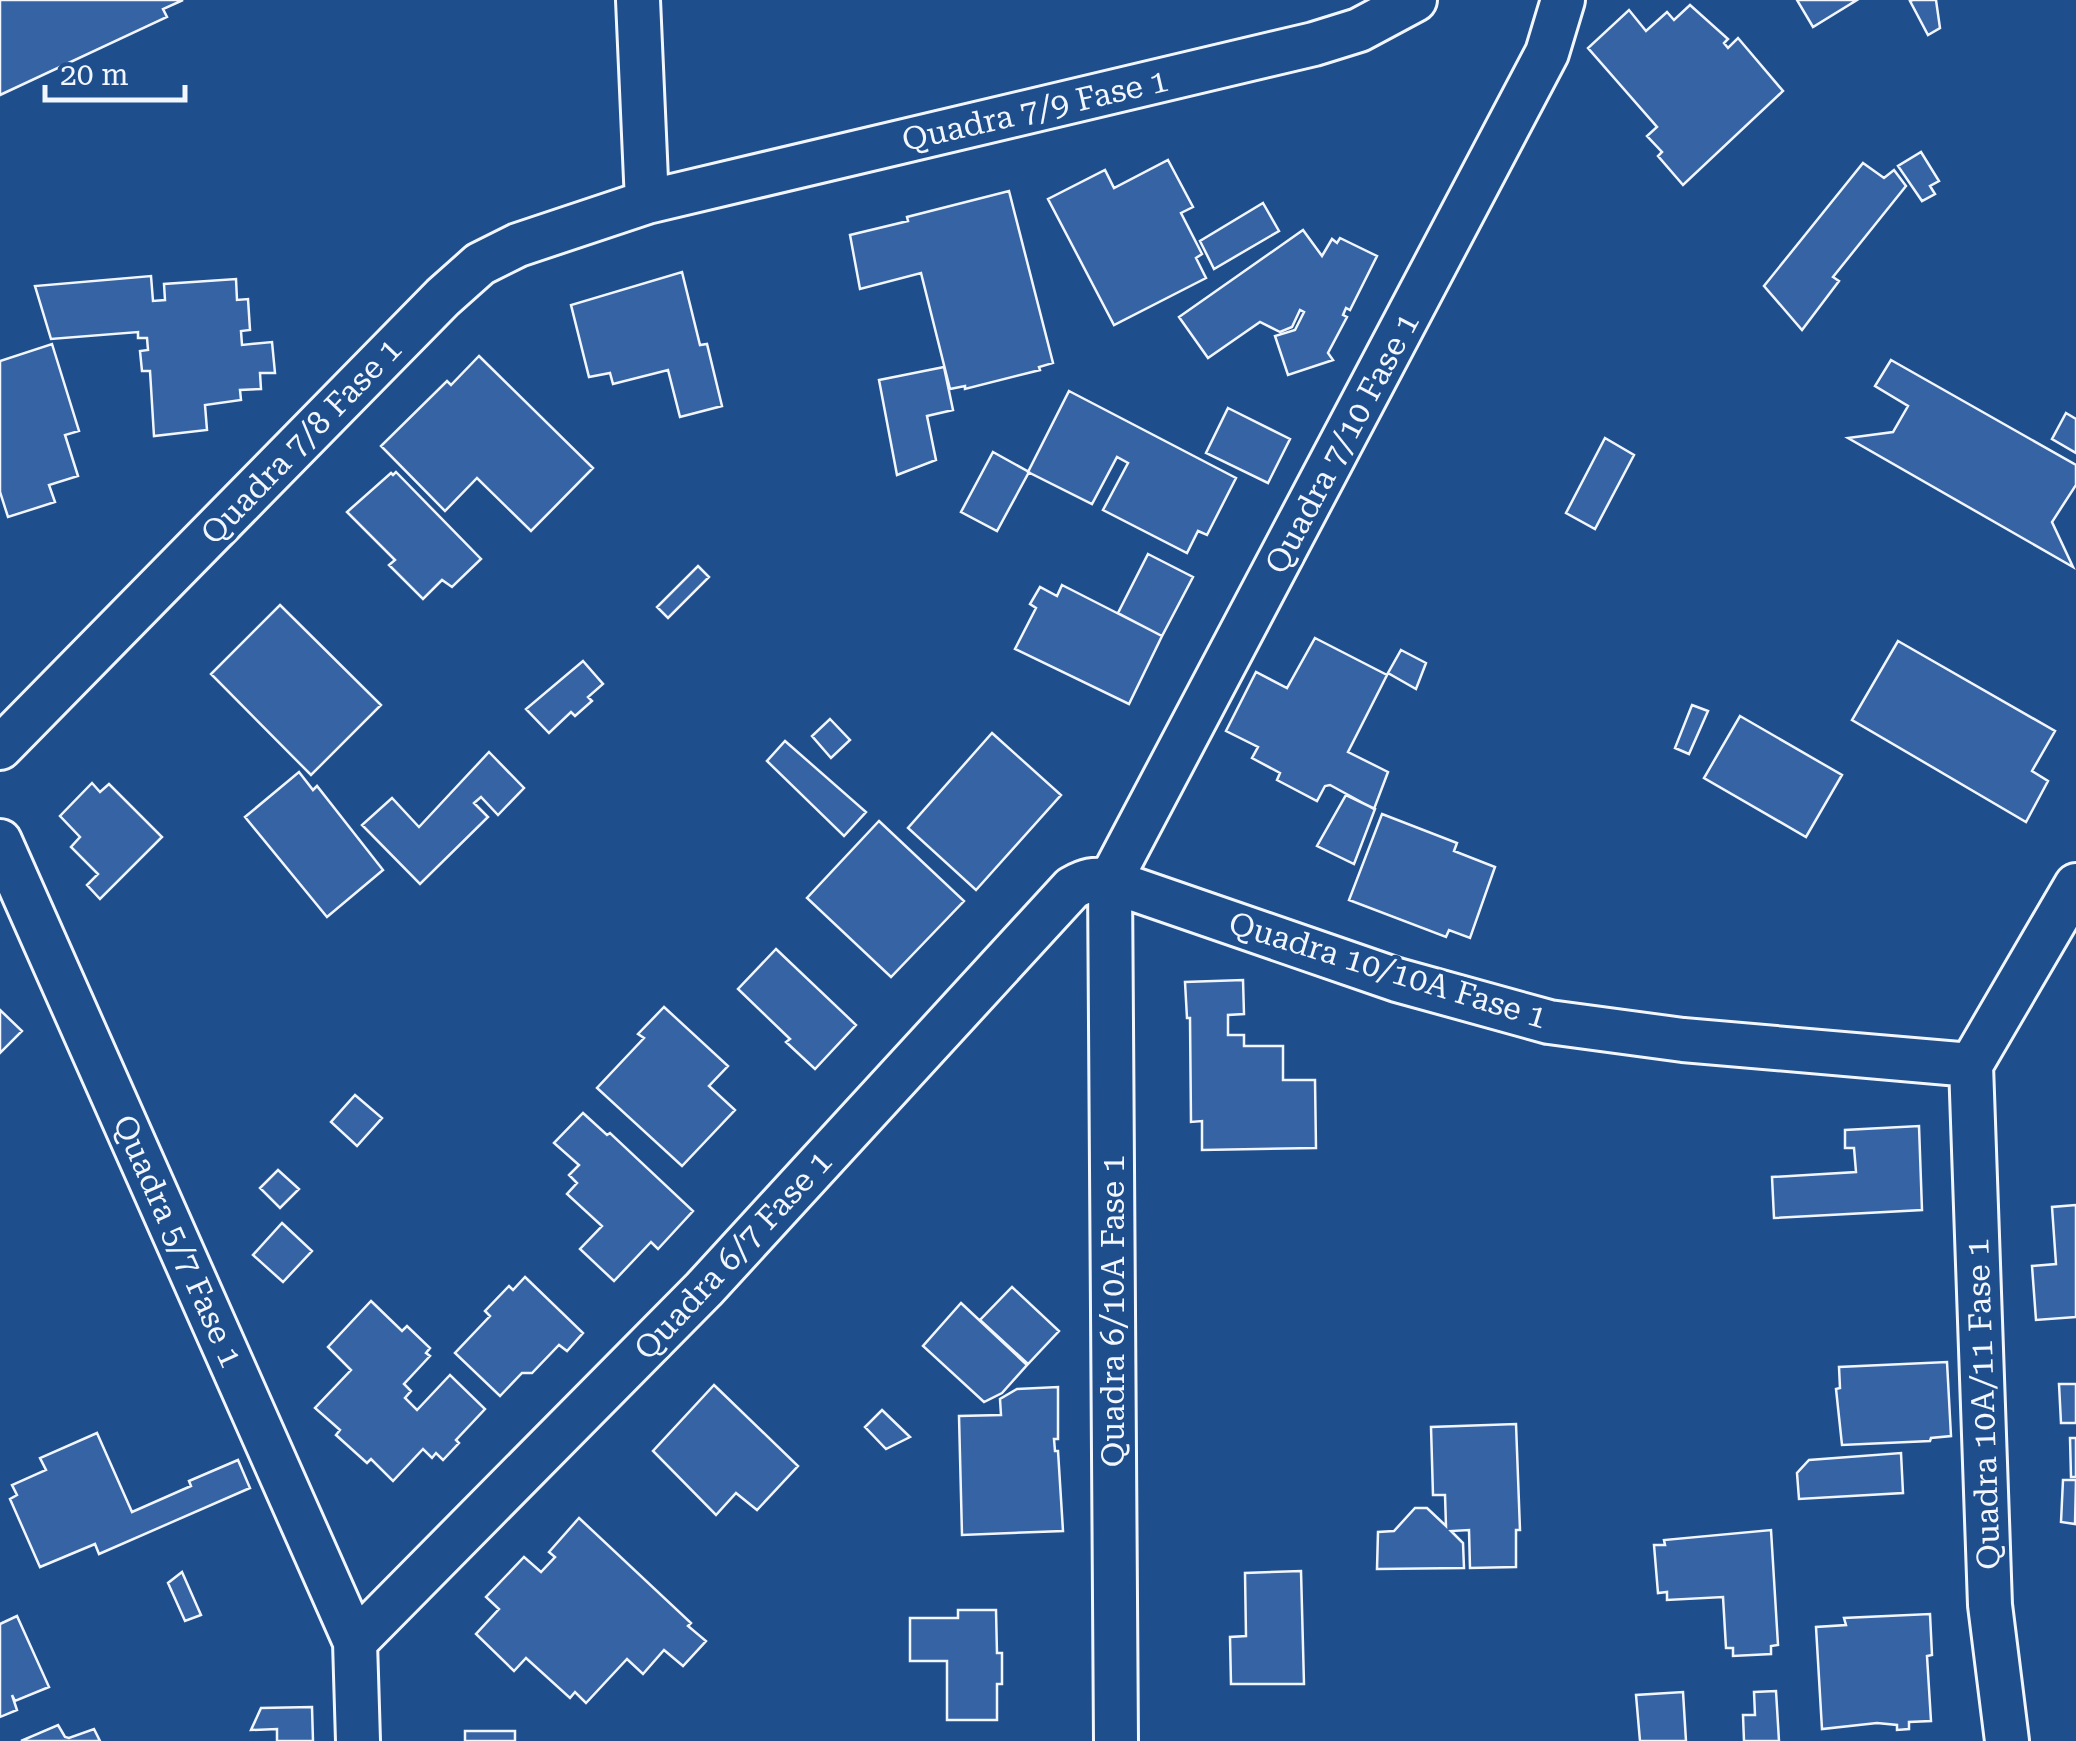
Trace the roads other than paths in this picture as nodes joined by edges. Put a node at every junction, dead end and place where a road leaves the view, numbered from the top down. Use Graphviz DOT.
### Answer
graph roads {
  1 [pos="638,0"];
  2 [pos="1414,0"];
  3 [pos="1563,0"];
  4 [pos="647,202"];
  5 [pos="0,748"];
  6 [pos="0,841"];
  7 [pos="1110,880"];
  8 [pos="2076,886"];
  9 [pos="1970,1065"];
  10 [pos="355,1642"];
  11 [pos="358,1741"];
  12 [pos="1116,1741"];
  13 [pos="2006,1741"];
  1 -- 4 [label="street"];
  2 -- 4 [label="street, Quadra 7/9 Fase 1"];
  3 -- 7 [label="street, Quadra 7/10 Fase 1"];
  4 -- 5 [label="street, Quadra 7/8 Fase 1"];
  6 -- 10 [label="street, Quadra 5/7 Fase 1"];
  7 -- 9 [label="street, Quadra 10/10A Fase 1"];
  7 -- 10 [label="street, Quadra 6/7 Fase 1"];
  7 -- 12 [label="street, Quadra 6/10A Fase 1"];
  8 -- 9 [label="street"];
  9 -- 13 [label="street, Quadra 10A/11 Fase 1"];
  10 -- 11 [label="street"];
}
